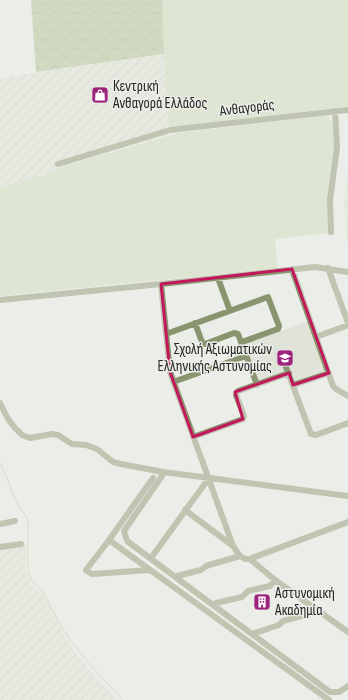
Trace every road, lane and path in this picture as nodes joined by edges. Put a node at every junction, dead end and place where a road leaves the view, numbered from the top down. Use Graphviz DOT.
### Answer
graph roads {
  1 [pos="348,110"];
  2 [pos="335,111"];
  3 [pos="58,164"];
  4 [pos="331,232"];
  5 [pos="328,268"];
  6 [pos="292,269"];
  7 [pos="348,272"];
  8 [pos="218,278"];
  9 [pos="161,284"];
  10 [pos="0,300"];
  11 [pos="230,311"];
  12 [pos="196,323"];
  13 [pos="348,324"];
  14 [pos="166,334"];
  15 [pos="316,337"];
  16 [pos="242,342"];
  17 [pos="246,356"];
  18 [pos="284,362"];
  19 [pos="288,373"];
  20 [pos="329,373"];
  21 [pos="173,382"];
  22 [pos="257,385"];
  23 [pos="293,385"];
  24 [pos="348,396"];
  25 [pos="0,402"];
  26 [pos="348,423"];
  27 [pos="193,437"];
  28 [pos="163,472"];
  29 [pos="153,478"];
  30 [pos="209,478"];
  31 [pos="348,496"];
  32 [pos="185,510"];
  33 [pos="16,521"];
  34 [pos="348,522"];
  35 [pos="0,524"];
  36 [pos="225,525"];
  37 [pos="212,531"];
  38 [pos="109,540"];
  39 [pos="21,544"];
  40 [pos="233,546"];
  41 [pos="0,547"];
  42 [pos="240,556"];
  43 [pos="151,558"];
  44 [pos="250,559"];
  45 [pos="150,570"];
  46 [pos="176,577"];
  47 [pos="275,580"];
  48 [pos="214,605"];
  49 [pos="315,609"];
  50 [pos="348,632"];
  51 [pos="252,634"];
  52 [pos="348,686"];
  53 [pos="328,700"];
  1 -- 2 [label="street, Ανθαγοράς"];
  2 -- 3 [label="street, Ανθαγοράς"];
  2 -- 4 [label="street"];
  5 -- 6 [label="street"];
  5 -- 7 [label="street"];
  5 -- 13 [label="street"];
  6 -- 8 [label="street"];
  6 -- 15 [label="street"];
  8 -- 9 [label="street"];
  8 -- 11 [label="street"];
  9 -- 10 [label="street"];
  9 -- 14 [label="street"];
  11 -- 12 [label="street"];
  11 -- 16 [label="street"];
  12 -- 14 [label="street"];
  12 -- 16 [label="street"];
  13 -- 15 [label="street"];
  14 -- 21 [label="street"];
  15 -- 20 [label="street"];
  16 -- 17 [label="street"];
  17 -- 21 [label="street"];
  17 -- 22 [label="street"];
  18 -- 19 [label="street"];
  19 -- 22 [label="street"];
  19 -- 23 [label="street"];
  20 -- 23 [label="street"];
  20 -- 24 [label="street"];
  21 -- 27 [label="street"];
  22 -- 27 [label="street"];
  23 -- 26 [label="street"];
  25 -- 28 [label="street"];
  27 -- 30 [label="street"];
  28 -- 30 [label="street"];
  28 -- 43 [label="street"];
  29 -- 38 [label="street"];
  30 -- 31 [label="street"];
  30 -- 32 [label="street"];
  30 -- 36 [label="street"];
  32 -- 37 [label="street"];
  32 -- 43 [label="street"];
  33 -- 35 [label="street"];
  34 -- 44 [label="street"];
  36 -- 37 [label="street"];
  36 -- 40 [label="street"];
  37 -- 40 [label="street"];
  38 -- 45 [label="street"];
  38 -- 45 [label="street"];
  39 -- 41 [label="street"];
  40 -- 42 [label="street"];
  42 -- 44 [label="street"];
  42 -- 46 [label="street"];
  43 -- 46 [label="street"];
  44 -- 47 [label="street"];
  45 -- 53 [label="street"];
  46 -- 48 [label="street"];
  47 -- 48 [label="street"];
  47 -- 49 [label="street"];
  48 -- 51 [label="street"];
  49 -- 50 [label="street"];
  49 -- 51 [label="street"];
  51 -- 52 [label="street"];
}
